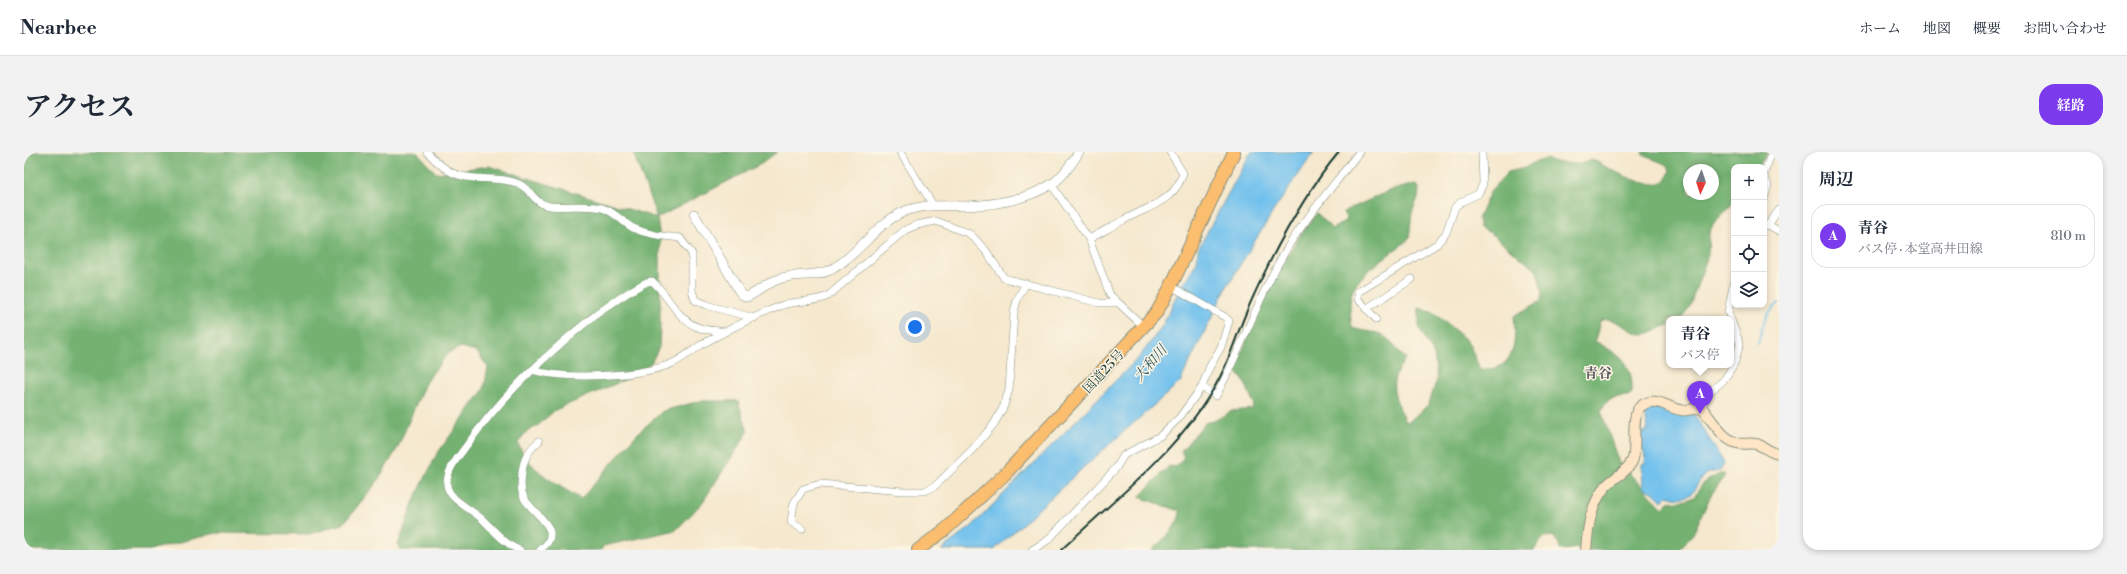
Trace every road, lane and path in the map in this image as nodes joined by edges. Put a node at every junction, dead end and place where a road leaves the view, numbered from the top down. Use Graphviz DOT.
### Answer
graph roads {
  1 [pos="427,152"];
  2 [pos="900,152"];
  3 [pos="1079,152"];
  4 [pos="1170,152"];
  5 [pos="1234,152"];
  6 [pos="1359,152"];
  7 [pos="1482,152"];
  8 [pos="1772,152"];
  9 [pos="1767,165"];
  10 [pos="1051,184"];
  11 [pos="933,205"];
  12 [pos="1779,210"];
  13 [pos="694,214"];
  14 [pos="1767,224"];
  15 [pos="1767,225"];
  16 [pos="1779,231"];
  17 [pos="1089,239"];
  18 [pos="1412,279"];
  19 [pos="1026,283"];
  20 [pos="1177,288"];
  21 [pos="1731,296"];
  22 [pos="1116,303"];
  23 [pos="1366,309"];
  24 [pos="1730,316"];
  25 [pos="754,318"];
  26 [pos="1376,319"];
  27 [pos="1144,327"];
  28 [pos="1734,328"];
  29 [pos="725,332"];
  30 [pos="1734,364"];
  31 [pos="1732,368"];
  32 [pos="532,370"];
  33 [pos="1202,387"];
  34 [pos="1702,408"];
  35 [pos="539,441"];
  36 [pos="1779,454"];
  37 [pos="802,529"];
  38 [pos="520,550"];
  39 [pos="540,550"];
  40 [pos="918,550"];
  41 [pos="1032,550"];
  42 [pos="1586,550"];
  1 -- 25 [label="street"];
  2 -- 11 [label="street"];
  3 -- 10 [label="street"];
  4 -- 17 [label="street"];
  5 -- 20 [label="highway, 国道25号"];
  6 -- 33 [label="street"];
  7 -- 23 [label="street"];
  8 -- 9 [label="street"];
  10 -- 11 [label="street"];
  10 -- 17 [label="street"];
  11 -- 13 [label="street"];
  12 -- 14 [label="street"];
  15 -- 16 [label="street"];
  17 -- 22 [label="street"];
  18 -- 23 [label="street"];
  19 -- 22 [label="street"];
  19 -- 25 [label="street"];
  19 -- 37 [label="street"];
  20 -- 27 [label="highway, 国道25号"];
  20 -- 33 [label="street"];
  21 -- 24 [label="street"];
  22 -- 27 [label="street"];
  23 -- 26 [label="street"];
  25 -- 29 [label="street"];
  27 -- 40 [label="highway, 国道25号"];
  28 -- 30 [label="street"];
  29 -- 32 [label="street"];
  29 -- 32 [label="street"];
  31 -- 34 [label="street"];
  32 -- 38 [label="street"];
  33 -- 41 [label="street"];
  34 -- 36 [label="main road"];
  34 -- 42 [label="main road"];
  35 -- 39 [label="street"];
}
